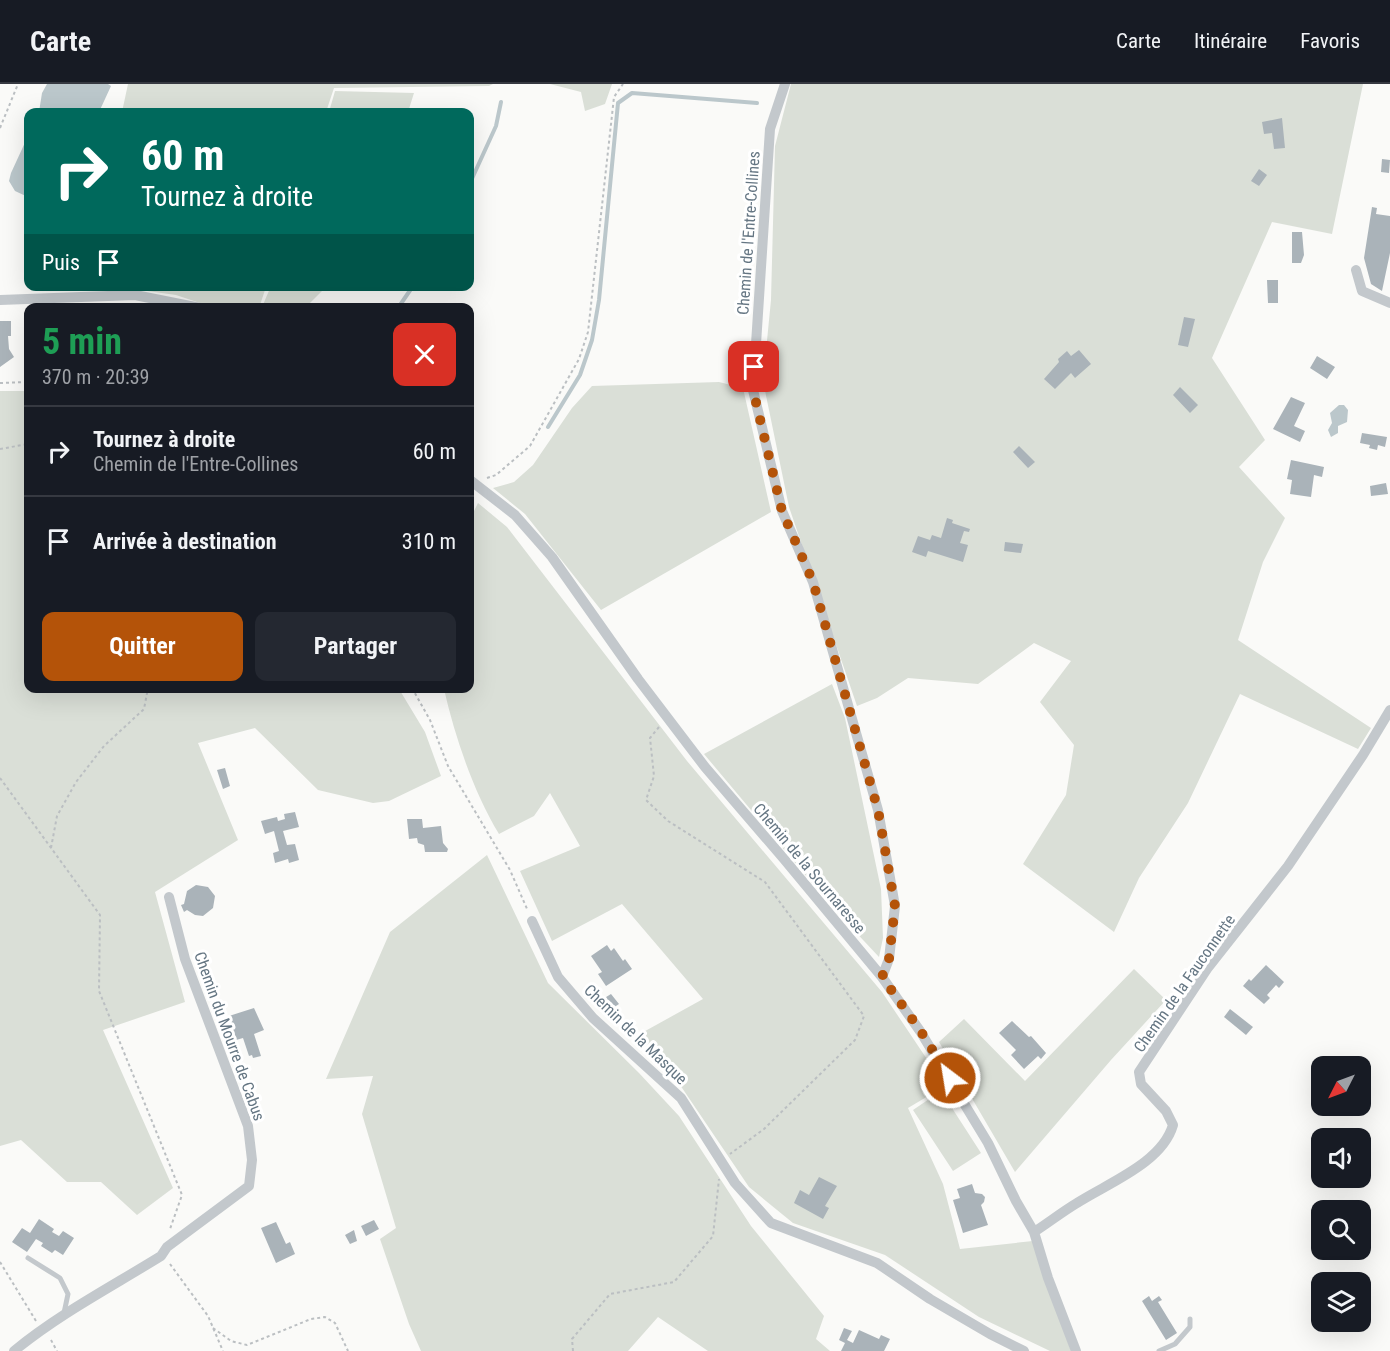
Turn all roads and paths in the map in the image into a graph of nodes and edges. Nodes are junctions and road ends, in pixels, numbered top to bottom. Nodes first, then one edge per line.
1 (18, 84) edge
2 (623, 84) edge
3 (786, 84) edge
4 (0, 128) edge
5 (1356, 270) dead end
6 (0, 300) edge
7 (175, 303) edge
8 (1390, 303) edge
9 (24, 382) edge
10 (0, 383) edge
11 (24, 445) edge
12 (0, 449) edge
13 (474, 481) edge
14 (474, 484) edge
15 (147, 693) edge
16 (415, 693) edge
17 (1390, 710) edge
18 (666, 717) junction
19 (0, 778) edge
20 (51, 848) junction
21 (169, 897) dead end
22 (532, 921) joint
23 (882, 977) junction
24 (721, 1161) junction
25 (1034, 1232) junction
26 (168, 1236) dead end
27 (160, 1256) junction
28 (28, 1258) dead end
29 (0, 1262) edge
30 (63, 1314) junction
31 (1190, 1319) dead end
32 (213, 1328) junction
33 (41, 1329) junction
34 (14, 1351) edge
35 (223, 1351) edge
36 (348, 1351) edge
37 (573, 1351) edge
38 (1024, 1351) edge
39 (1076, 1351) edge
40 (1159, 1351) edge

1 - 4 path
2 - 13 path
3 - 23 street, Chemin de l'Entre-Collines
5 - 8 street
6 - 7 street
9 - 10 path
11 - 12 path
14 - 18 street, Chemin de la Sournaresse
15 - 20 path
16 - 22 path
17 - 25 street, Chemin de la Fauconnette
18 - 23 street, Chemin de la Sournaresse
18 - 24 path
19 - 20 path
20 - 26 path
21 - 27 street, Chemin du Mourre de Cabus
22 - 24 street, Chemin de la Masque
23 - 25 street, Chemin de la Sournaresse
24 - 37 path
24 - 38 street, Chemin de la Masque
25 - 39 street, Chemin de la Sournaresse
27 - 30 street, Chemin du Mourre de Cabus
27 - 32 path
28 - 30 lane
29 - 33 path
30 - 33 street, Chemin du Mourre de Cabus
31 - 40 lane
32 - 35 path
32 - 36 path
33 - 34 street, Chemin du Mourre de Cabus

